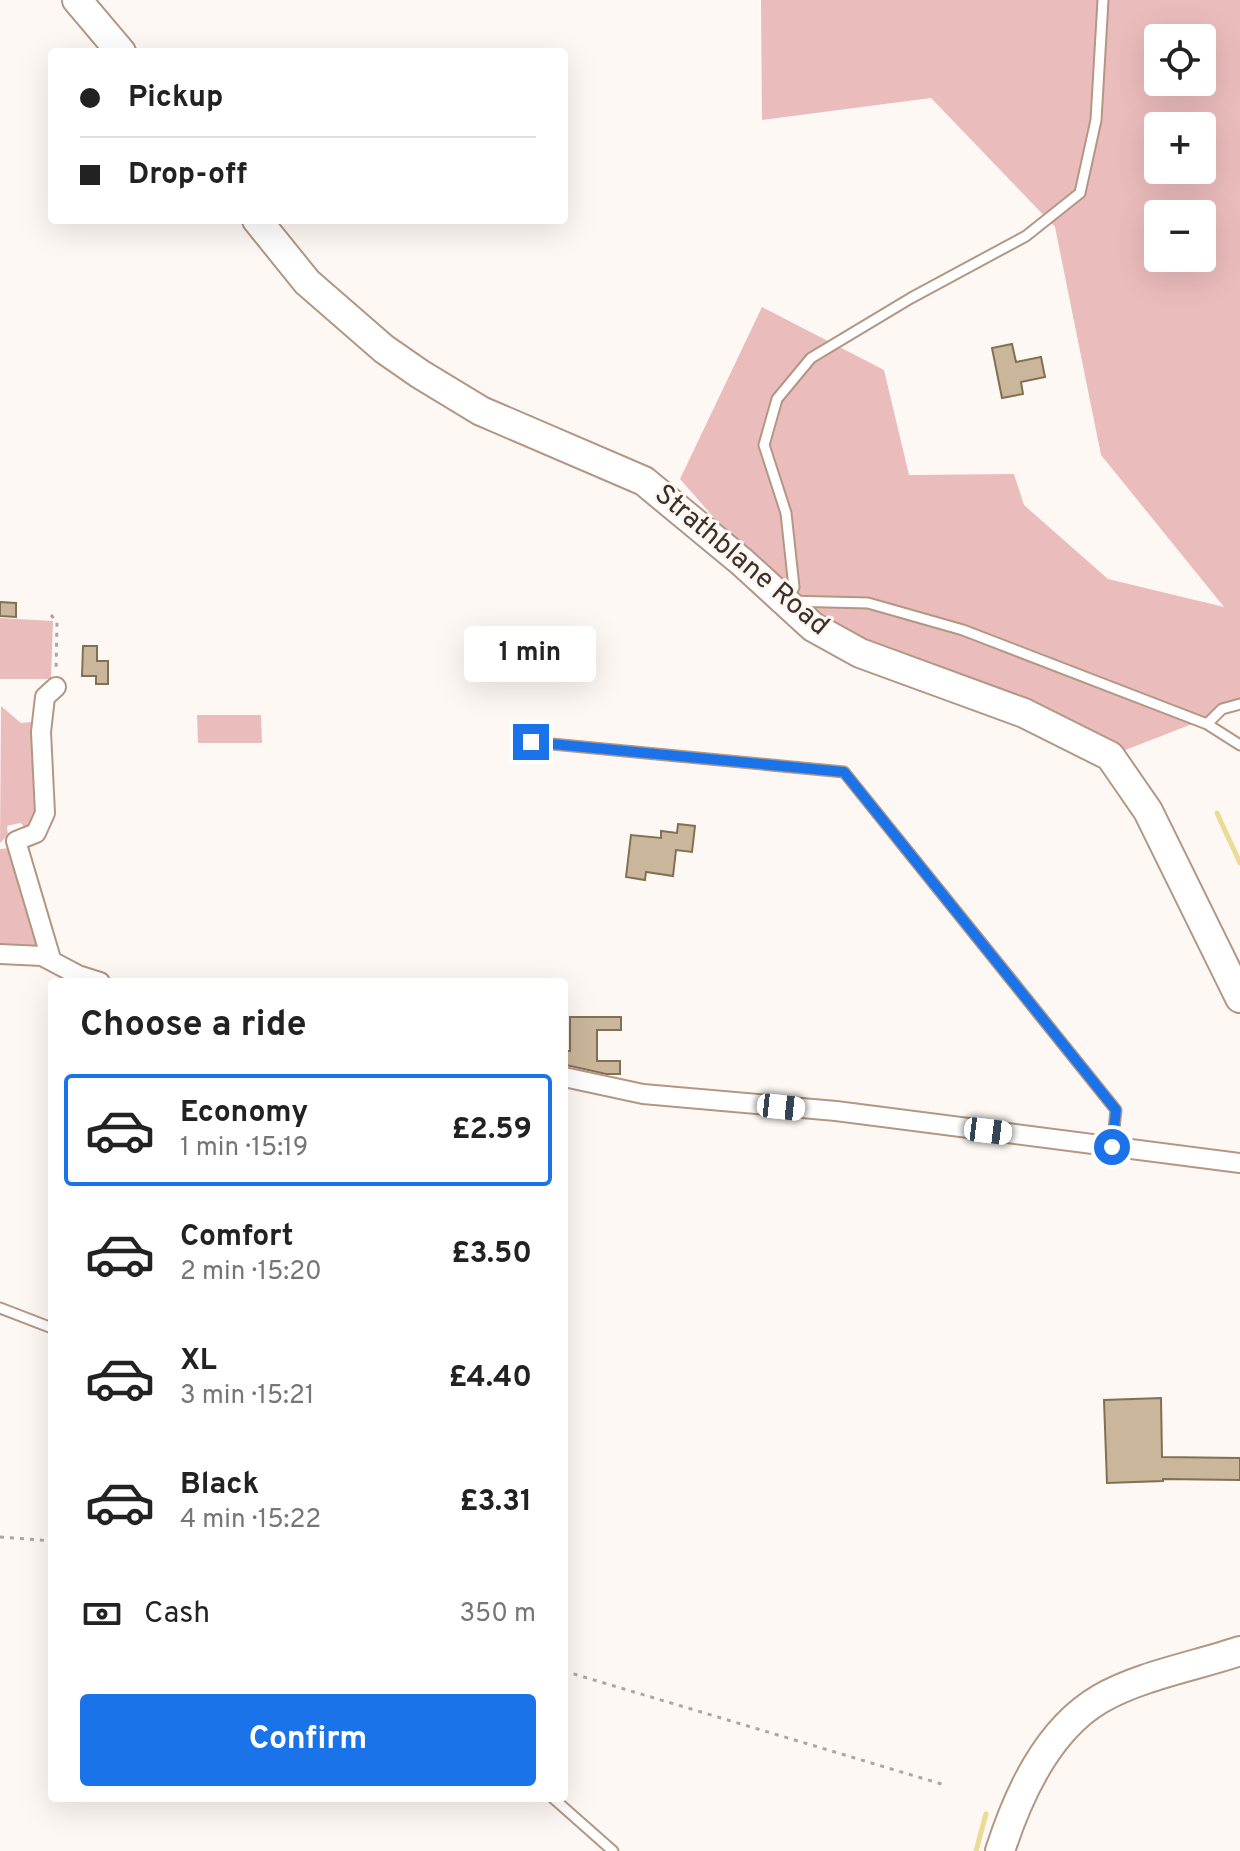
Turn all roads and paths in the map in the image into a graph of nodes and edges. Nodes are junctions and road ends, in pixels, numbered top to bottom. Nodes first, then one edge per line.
1 (77, 0) edge
2 (1103, 0) edge
3 (118, 48) edge
4 (260, 224) edge
5 (51, 615) dead end
6 (56, 687) joint
7 (1240, 704) edge
8 (1207, 724) junction
9 (531, 742) dead end
10 (1240, 745) edge
11 (0, 954) edge
12 (51, 959) junction
13 (87, 978) edge
14 (1240, 998) edge
15 (568, 1078) edge
16 (1112, 1147) junction
17 (1240, 1163) edge
18 (0, 1308) edge
19 (48, 1326) edge
20 (0, 1537) edge
21 (48, 1541) edge
22 (1240, 1651) edge
23 (568, 1672) edge
24 (945, 1785) dead end
25 (558, 1802) edge
26 (613, 1851) edge
27 (1000, 1851) edge

1 - 3 main road
2 - 8 lane
4 - 14 main road, Strathblane Road
5 - 6 path
6 - 12 street
7 - 8 lane
8 - 10 lane
9 - 16 lane
11 - 12 street
12 - 13 street
15 - 16 street
16 - 17 street
18 - 19 lane
20 - 21 path
22 - 27 main road
23 - 24 path
25 - 26 lane

